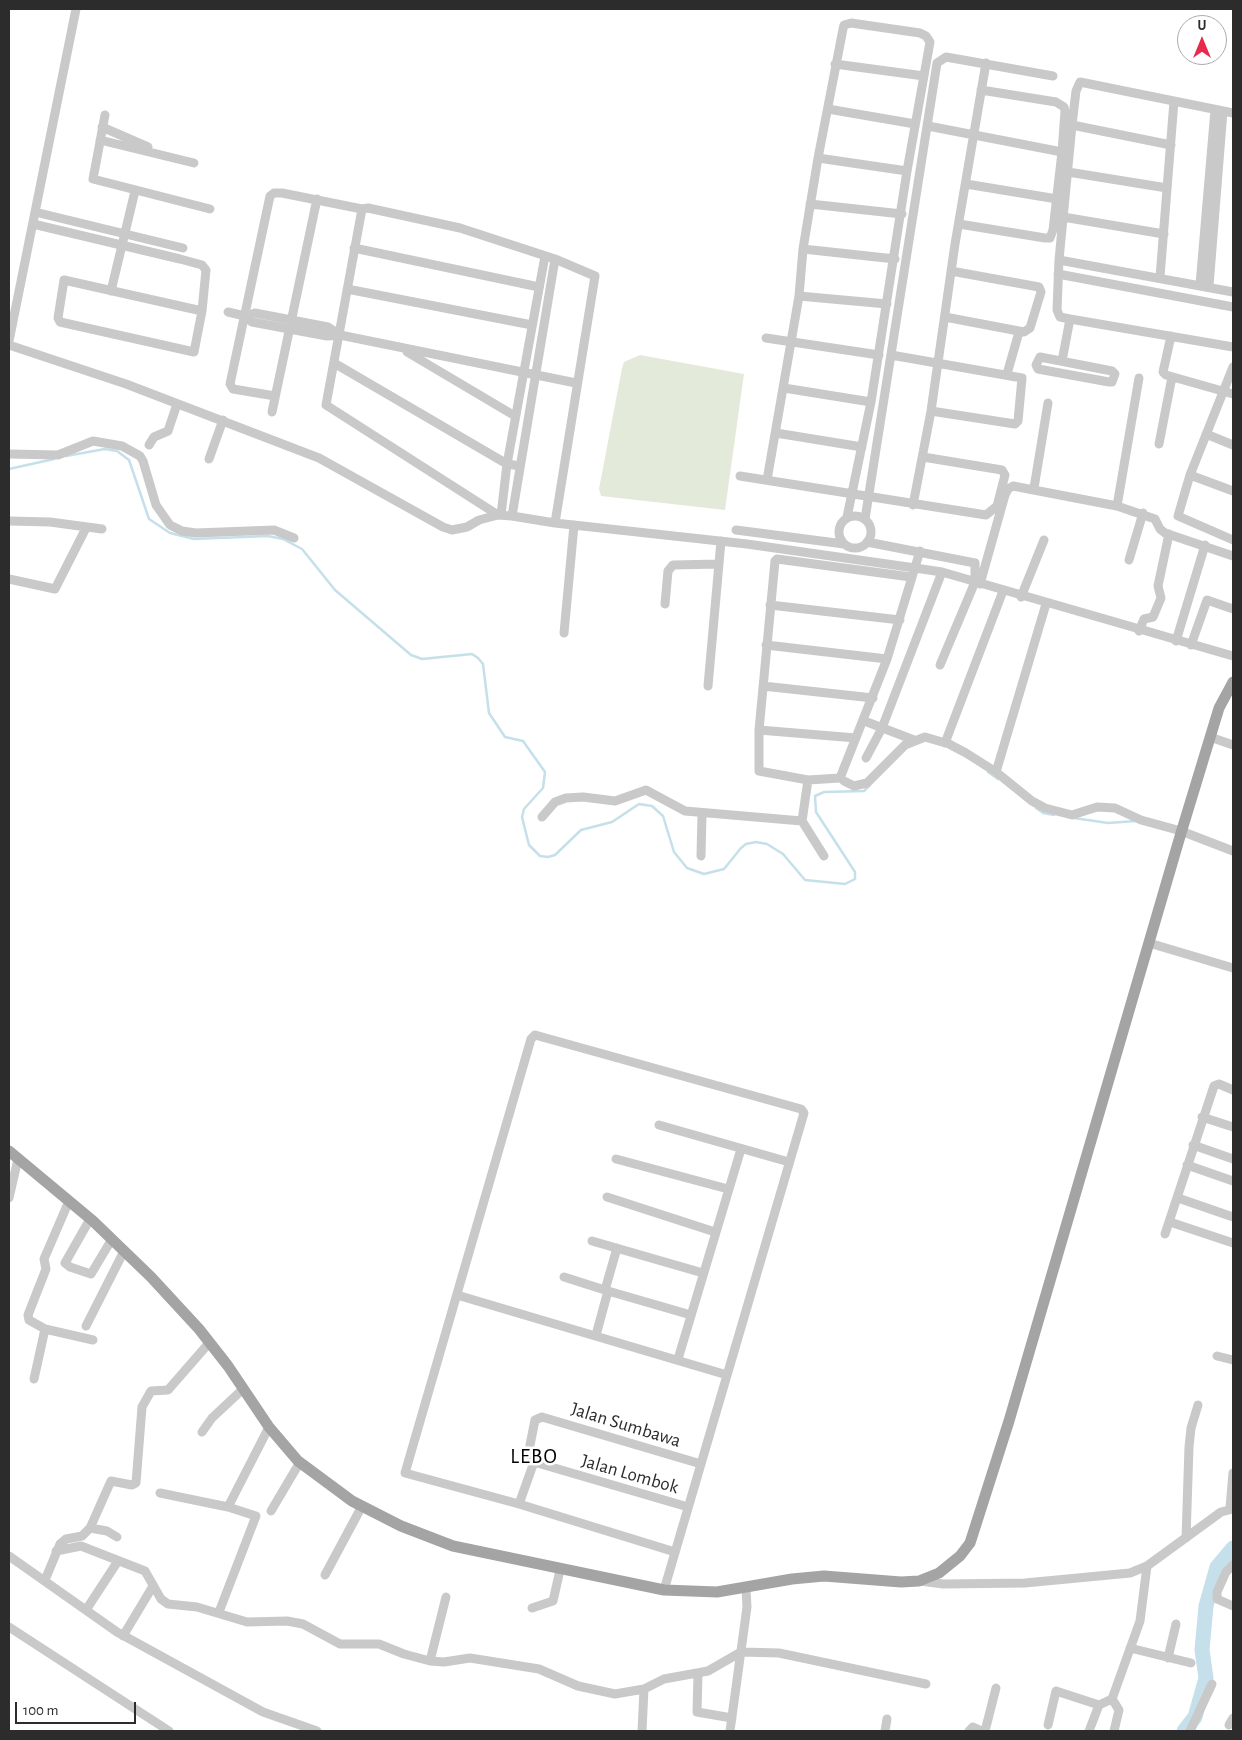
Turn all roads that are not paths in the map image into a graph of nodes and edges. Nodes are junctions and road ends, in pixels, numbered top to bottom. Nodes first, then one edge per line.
1 (76, 9) edge
2 (986, 63) junction
3 (835, 64) junction
4 (924, 76) junction
5 (1053, 76) dead end
6 (981, 90) junction
7 (1174, 102) junction
8 (919, 104) junction
9 (931, 106) junction
10 (828, 109) junction
11 (1219, 110) junction
12 (1233, 113) edge
13 (105, 115) dead end
14 (915, 124) junction
15 (1072, 125) junction
16 (928, 126) junction
17 (102, 127) junction
18 (974, 135) junction
19 (100, 140) junction
20 (1171, 145) junction
21 (910, 150) junction
22 (924, 152) junction
23 (1062, 152) junction
24 (171, 157) junction
25 (818, 158) junction
26 (194, 163) dead end
27 (907, 171) junction
28 (1068, 172) junction
29 (966, 184) junction
30 (1167, 188) junction
31 (135, 191) junction
32 (1057, 199) junction
33 (317, 200) junction
34 (810, 204) junction
35 (210, 209) dead end
36 (362, 209) junction
37 (35, 212) junction
38 (902, 214) junction
39 (1063, 217) junction
40 (33, 224) junction
41 (959, 224) junction
42 (124, 234) junction
43 (1164, 234) junction
44 (122, 245) junction
45 (183, 248) dead end
46 (354, 248) junction
47 (803, 249) junction
48 (545, 256) junction
49 (555, 259) junction
50 (895, 259) junction
51 (1059, 260) junction
52 (951, 271) junction
53 (1058, 274) junction
54 (1160, 277) junction
55 (1205, 285) junction
56 (539, 287) junction
57 (347, 289) junction
58 (111, 291) junction
59 (1233, 292) edge
60 (799, 296) junction
61 (887, 304) junction
62 (1233, 306) edge
63 (202, 311) junction
64 (228, 312) dead end
65 (245, 316) junction
66 (945, 317) junction
67 (1070, 320) junction
68 (291, 324) junction
69 (532, 325) junction
70 (883, 330) junction
71 (895, 331) junction
72 (1018, 332) junction
73 (340, 335) junction
74 (1171, 336) junction
75 (766, 338) dead end
76 (9, 341) edge
77 (791, 342) junction
78 (9, 345) edge
79 (1233, 347) edge
80 (400, 348) junction
81 (879, 355) junction
82 (891, 355) junction
83 (1062, 361) junction
84 (334, 363) junction
85 (938, 365) junction
86 (1233, 367) edge
87 (523, 373) junction
88 (1007, 374) junction
89 (535, 375) junction
90 (1172, 377) junction
91 (1139, 378) dead end
92 (576, 383) junction
93 (784, 388) junction
94 (1224, 391) junction
95 (1233, 394) edge
96 (275, 396) junction
97 (871, 402) junction
98 (1048, 402) dead end
99 (177, 404) junction
100 (931, 411) junction
101 (272, 412) dead end
102 (515, 416) junction
103 (223, 420) junction
104 (776, 433) junction
105 (1206, 434) junction
106 (1159, 444) dead end
107 (149, 445) dead end
108 (1233, 445) edge
109 (862, 447) junction
110 (9, 454) edge
111 (923, 457) junction
112 (209, 459) dead end
113 (507, 464) junction
114 (520, 466) junction
115 (1190, 475) junction
116 (740, 476) dead end
117 (767, 480) junction
118 (1034, 488) junction
119 (1233, 491) edge
120 (853, 494) junction
121 (868, 496) junction
122 (913, 505) junction
123 (1117, 506) junction
124 (1142, 513) junction
125 (500, 515) junction
126 (512, 516) junction
127 (847, 517) junction
128 (865, 519) junction
129 (9, 521) edge
130 (555, 523) junction
131 (574, 525) junction
132 (86, 528) junction
133 (102, 529) dead end
134 (736, 530) dead end
135 (748, 531) junction
136 (1169, 534) junction
137 (294, 538) dead end
138 (1044, 540) dead end
139 (1233, 540) edge
140 (721, 541) junction
141 (868, 542) junction
142 (747, 544) junction
143 (1205, 545) junction
144 (848, 550) junction
145 (920, 551) junction
146 (1233, 556) edge
147 (1129, 560) dead end
148 (719, 564) junction
149 (915, 568) junction
150 (942, 572) junction
151 (911, 577) junction
152 (9, 579) edge
153 (977, 583) junction
154 (1003, 592) junction
155 (1022, 597) junction
156 (666, 604) dead end
157 (1046, 604) junction
158 (770, 605) junction
159 (1233, 609) edge
160 (900, 620) junction
161 (1139, 631) junction
162 (564, 633) dead end
163 (1176, 642) junction
164 (766, 645) junction
165 (1191, 645) junction
166 (1233, 656) edge
167 (887, 659) junction
168 (940, 665) dead end
169 (1233, 682) edge
170 (708, 686) dead end
171 (763, 686) junction
172 (873, 698) junction
173 (867, 722) dead end
174 (882, 728) junction
175 (759, 730) junction
176 (1210, 737) junction
177 (856, 738) junction
178 (914, 740) junction
179 (945, 743) junction
180 (1233, 744) edge
181 (866, 758) dead end
182 (996, 772) junction
183 (808, 780) junction
184 (844, 781) dead end
185 (702, 813) junction
186 (542, 817) dead end
187 (802, 821) junction
188 (1180, 836) junction
189 (1233, 851) edge
190 (701, 856) dead end
191 (824, 856) dead end
192 (1149, 943) junction
193 (1233, 968) edge
194 (1233, 1090) edge
195 (1202, 1117) junction
196 (659, 1125) dead end
197 (1233, 1127) edge
198 (1193, 1145) junction
199 (741, 1149) junction
200 (9, 1151) edge
201 (18, 1159) junction
202 (616, 1159) dead end
203 (1233, 1159) edge
204 (789, 1162) junction
205 (1187, 1165) junction
206 (1233, 1181) edge
207 (728, 1188) junction
208 (607, 1197) dead end
209 (9, 1198) edge
210 (1178, 1198) junction
211 (69, 1201) junction
212 (1233, 1217) edge
213 (90, 1220) junction
214 (1170, 1222) junction
215 (715, 1232) junction
216 (1165, 1234) dead end
217 (112, 1239) junction
218 (592, 1241) dead end
219 (1233, 1243) edge
220 (616, 1248) junction
221 (124, 1251) junction
222 (703, 1273) junction
223 (564, 1277) dead end
224 (606, 1290) junction
225 (456, 1295) junction
226 (691, 1315) junction
227 (86, 1326) dead end
228 (45, 1329) junction
229 (596, 1335) junction
230 (93, 1340) dead end
231 (210, 1343) junction
232 (1217, 1356) dead end
233 (678, 1359) junction
234 (1233, 1360) edge
235 (727, 1375) junction
236 (34, 1379) dead end
237 (244, 1389) junction
238 (1198, 1405) dead end
239 (269, 1426) junction
240 (202, 1432) dead end
241 (300, 1462) junction
242 (534, 1462) junction
243 (701, 1464) junction
244 (1233, 1472) edge
245 (160, 1492) dead end
246 (519, 1504) junction
247 (362, 1506) junction
248 (228, 1507) junction
249 (688, 1507) junction
250 (1232, 1508) edge
251 (271, 1511) dead end
252 (90, 1528) junction
253 (117, 1537) dead end
254 (1186, 1538) junction
255 (58, 1548) junction
256 (675, 1552) junction
257 (11, 1561) edge
258 (118, 1561) junction
259 (1233, 1565) edge
260 (1147, 1566) junction
261 (560, 1570) junction
262 (325, 1575) dead end
263 (45, 1580) junction
264 (919, 1581) junction
265 (153, 1586) junction
266 (746, 1589) junction
267 (664, 1590) junction
268 (446, 1597) dead end
269 (1233, 1606) edge
270 (532, 1608) dead end
271 (86, 1610) junction
272 (220, 1610) junction
273 (1176, 1624) dead end
274 (9, 1627) edge
275 (123, 1636) junction
276 (742, 1648) junction
277 (1130, 1648) junction
278 (1168, 1658) junction
279 (430, 1661) junction
280 (1190, 1663) dead end
281 (698, 1674) junction
282 (926, 1684) dead end
283 (1212, 1684) dead end
284 (996, 1688) dead end
285 (644, 1689) junction
286 (1112, 1699) junction
287 (1099, 1705) junction
288 (732, 1718) junction
289 (887, 1719) dead end
290 (1048, 1725) dead end
291 (169, 1731) edge
292 (317, 1731) edge
293 (642, 1731) edge
294 (730, 1731) edge
295 (884, 1731) edge
296 (969, 1731) edge
297 (984, 1731) edge
298 (1089, 1731) edge
299 (1114, 1731) edge
300 (1190, 1731) edge

1 - 37 street
2 - 5 street
2 - 6 street
2 - 9 street
3 - 4 street
3 - 4 street
3 - 10 street
4 - 8 street
6 - 18 street
6 - 23 street
7 - 11 street
7 - 15 street
7 - 20 street
8 - 9 street
8 - 14 street
9 - 16 street
10 - 14 street
10 - 25 street
11 - 12 street
11 - 55 street
13 - 17 street
14 - 21 street
15 - 20 street
15 - 28 street
16 - 18 street
16 - 22 street
17 - 19 street
17 - 24 street
18 - 23 street
18 - 29 street
19 - 24 street
19 - 31 street
20 - 30 street
21 - 22 street
21 - 27 street
22 - 71 street
23 - 32 street
24 - 26 street
25 - 27 street
25 - 34 street
27 - 38 street
28 - 30 street
28 - 39 street
29 - 32 street
29 - 41 street
30 - 43 street
31 - 35 street
31 - 42 street
32 - 41 street
33 - 36 street
33 - 65 street
33 - 68 street
34 - 38 street
34 - 47 street
36 - 46 street
36 - 48 street
37 - 40 street
37 - 42 street
38 - 50 street
39 - 43 street
39 - 51 street
40 - 44 street
40 - 76 street
41 - 52 street
42 - 44 street
42 - 45 street
43 - 54 street
44 - 58 street
44 - 63 street
46 - 56 street
46 - 57 street
47 - 50 street
47 - 60 street
48 - 49 street
48 - 56 street
49 - 89 street
49 - 92 street
50 - 61 street
51 - 53 street
51 - 54 street
52 - 66 street
52 - 72 street
53 - 62 street
53 - 67 street
54 - 55 street
55 - 59 street
56 - 69 street
57 - 69 street
57 - 73 street
58 - 63 street
58 - 63 street
60 - 61 street
60 - 77 street
61 - 70 street
64 - 65 street
65 - 68 street
65 - 96 street
66 - 72 street
66 - 85 street
67 - 74 street
67 - 83 street
68 - 73 street
68 - 96 street
69 - 87 street
70 - 71 street
70 - 81 street
71 - 82 street
72 - 88 street
73 - 80 street
73 - 84 street
74 - 79 street
74 - 90 street
75 - 77 street
77 - 81 street
77 - 93 street
78 - 99 street
80 - 87 street
80 - 102 street
81 - 97 street
82 - 85 street
82 - 121 street
83 - 83 street
84 - 113 street
84 - 125 street
85 - 88 street
85 - 100 street
86 - 94 street
87 - 89 street
87 - 102 street
88 - 100 street
89 - 92 street
89 - 114 street
90 - 94 street
90 - 106 street
91 - 123 street
92 - 130 street
93 - 97 street
93 - 104 street
94 - 95 street
94 - 105 street
96 - 101 street
97 - 109 street
98 - 118 street
99 - 103 street
99 - 107 street
100 - 111 street
102 - 113 street
103 - 112 street
103 - 125 street
104 - 109 street
104 - 117 street
105 - 108 street
105 - 115 street
109 - 120 street
110 - 137 street
111 - 122 street
111 - 122 street
113 - 114 street
113 - 125 street
114 - 126 street
115 - 119 street
115 - 139 street
116 - 117 street
117 - 120 street
118 - 123 street
118 - 153 street
120 - 121 street
120 - 127 street
121 - 122 street
121 - 128 street
123 - 124 street
124 - 136 street
124 - 147 street
125 - 126 street
126 - 130 street
127 - 128 street
127 - 144 street
128 - 141 street
129 - 132 street
130 - 131 street
131 - 140 street
131 - 162 street
132 - 133 street
132 - 152 street
134 - 135 street
135 - 142 street
135 - 144 street
136 - 143 street
136 - 161 street
138 - 155 street
140 - 142 street
140 - 148 street
141 - 144 street
141 - 145 street
142 - 144 street
143 - 146 street
143 - 163 street
144 - 149 street
145 - 149 street
145 - 153 street
148 - 156 street
148 - 170 street
149 - 150 street
149 - 151 street
150 - 153 street
150 - 174 street
151 - 158 street
151 - 160 street
153 - 154 street
153 - 168 street
154 - 155 street
154 - 179 street
155 - 157 street
157 - 161 street
157 - 182 street
158 - 160 street
158 - 164 street
159 - 165 street
160 - 167 street
161 - 163 street
163 - 165 street
164 - 167 street
164 - 171 street
165 - 166 street
167 - 172 street
169 - 176 main road
171 - 172 street
171 - 175 street
172 - 177 street
173 - 174 street
174 - 178 street
174 - 181 street
175 - 177 street
175 - 183 street
176 - 180 street
176 - 188 main road
177 - 183 street
178 - 179 street
178 - 184 street
179 - 182 street
182 - 188 street
183 - 187 street
185 - 186 street
185 - 187 street
185 - 190 street
187 - 191 street
188 - 189 street
188 - 192 main road
192 - 193 street
192 - 264 main road
194 - 195 street
195 - 197 street
195 - 198 street
196 - 199 street
198 - 203 street
198 - 205 street
199 - 204 street
199 - 207 street
200 - 201 main road
201 - 209 street
201 - 211 main road
202 - 207 street
204 - 225 street
204 - 235 street
205 - 206 street
205 - 210 street
207 - 215 street
208 - 215 street
210 - 212 street
210 - 214 street
211 - 213 main road
211 - 228 street
213 - 217 main road
213 - 217 street
214 - 216 street
214 - 219 street
215 - 222 street
217 - 221 main road
218 - 220 street
220 - 222 street
220 - 224 street
221 - 227 street
221 - 231 main road
222 - 226 street
223 - 224 street
224 - 226 street
224 - 229 street
225 - 229 street
225 - 246 street
226 - 233 street
228 - 230 street
228 - 236 street
229 - 233 street
231 - 237 main road
231 - 252 street
232 - 234 street
233 - 235 street
235 - 243 street
237 - 239 main road
237 - 240 street
238 - 254 street
239 - 241 main road
239 - 248 street
241 - 247 main road
241 - 251 street
242 - 243 street, Jalan Sumbawa
242 - 246 street
242 - 249 street, Jalan Lombok
243 - 249 street
244 - 250 street
245 - 248 street
246 - 256 street
247 - 261 main road
247 - 262 street
248 - 272 street
249 - 256 street
250 - 254 street
252 - 253 street
252 - 255 street
254 - 260 street
255 - 258 street
255 - 263 street
256 - 267 street
257 - 263 street
258 - 265 street
258 - 271 street
259 - 269 street
260 - 264 street
260 - 277 street
261 - 267 main road
261 - 270 street
263 - 271 street
264 - 266 main road
265 - 272 street
265 - 275 street
266 - 267 main road
266 - 276 street
268 - 279 street
271 - 275 street
272 - 279 street
273 - 278 street
274 - 291 street
275 - 292 street
276 - 281 street
276 - 282 street
276 - 288 street
277 - 278 street
277 - 286 street
278 - 280 street
279 - 285 street
281 - 285 street
281 - 288 street
283 - 300 street
284 - 297 street
285 - 293 street
286 - 287 street
286 - 299 street
287 - 290 street
287 - 298 street
288 - 294 street
289 - 295 street
296 - 297 street

